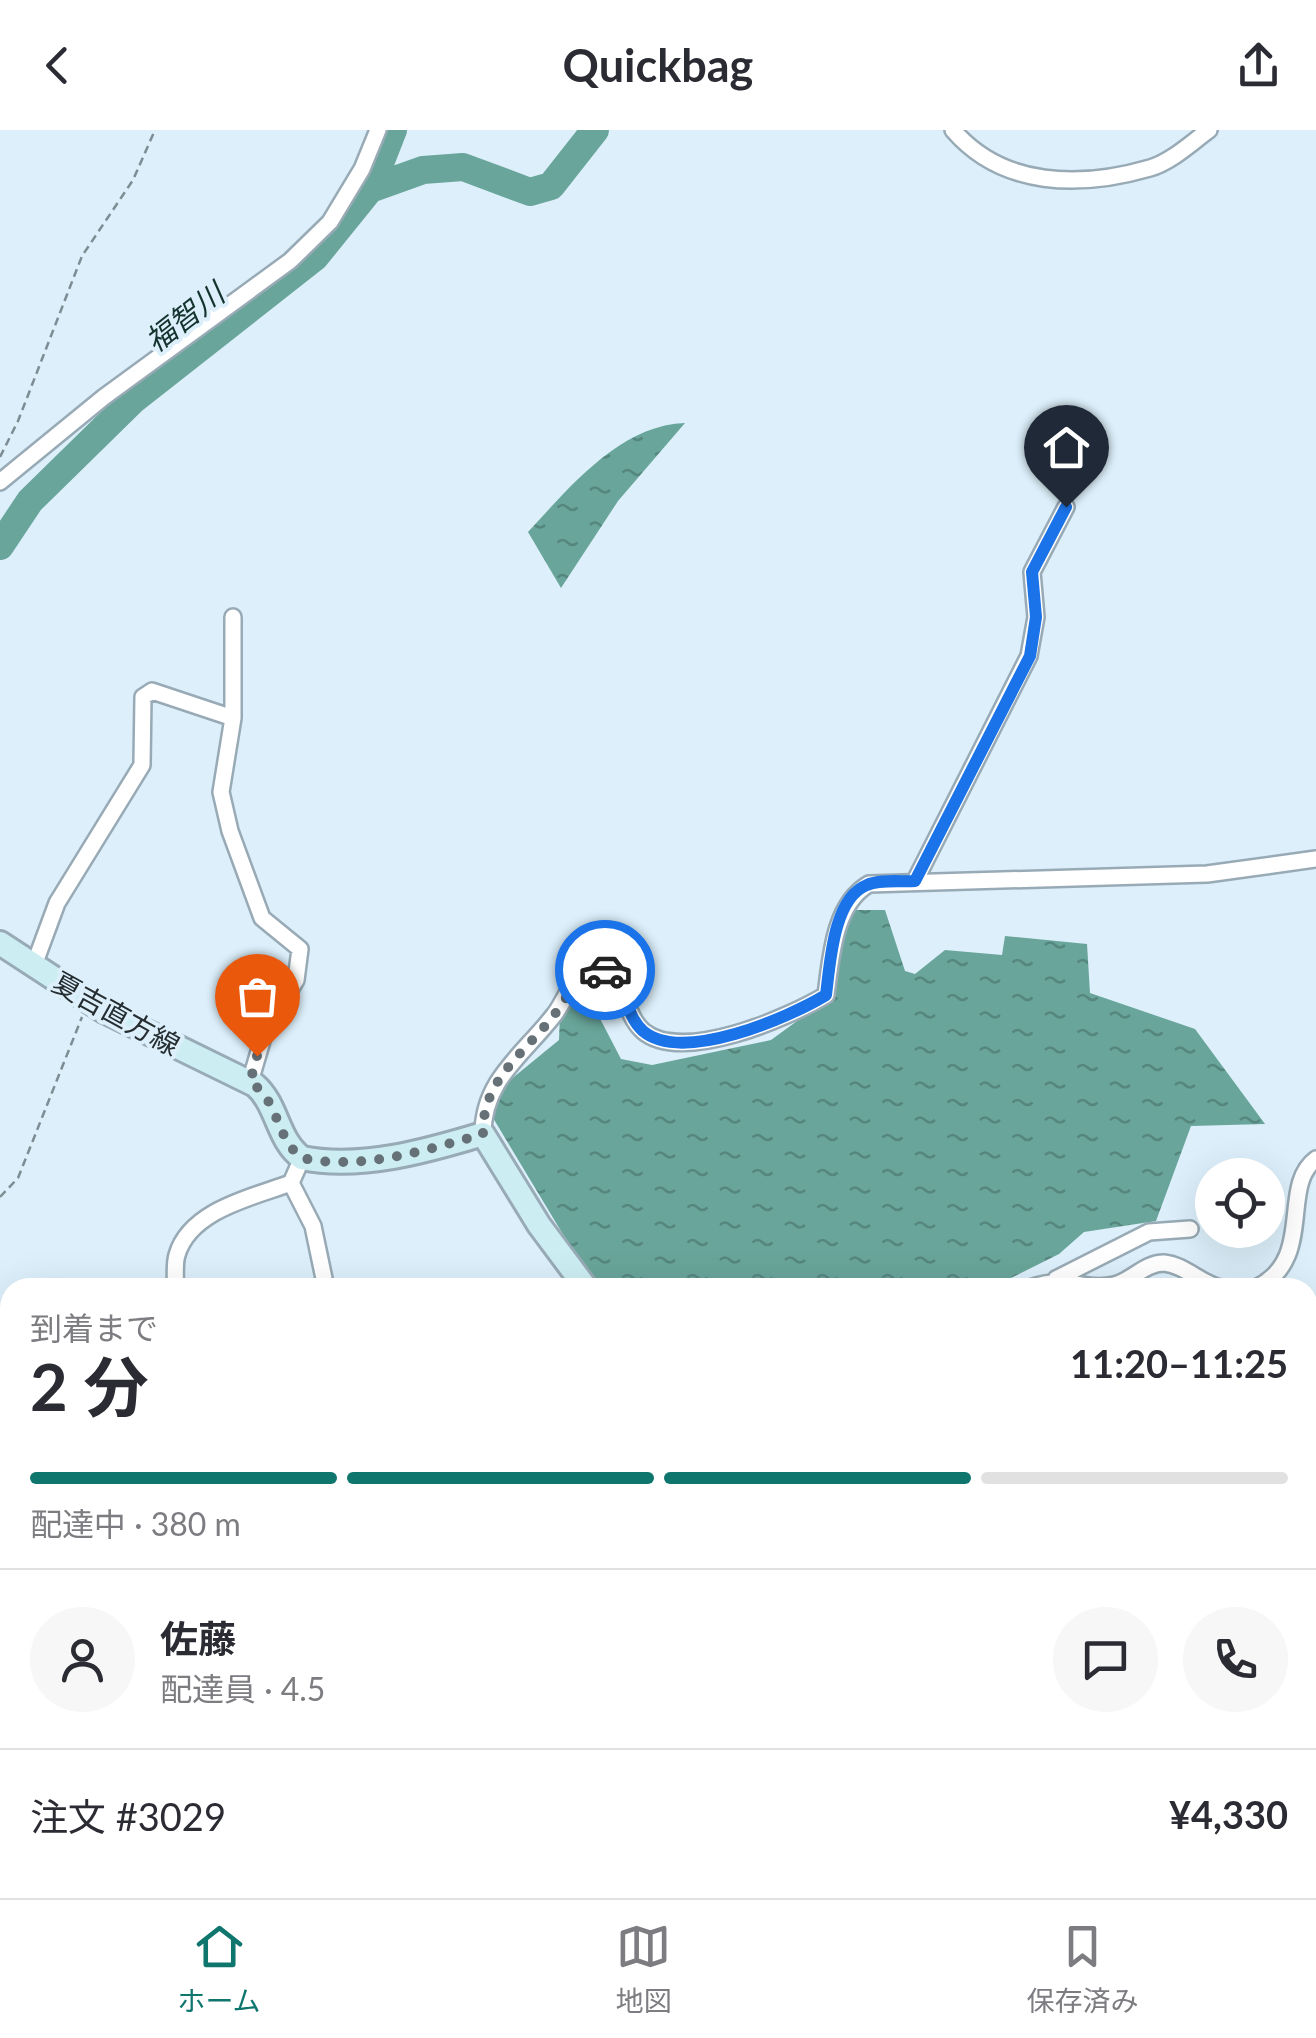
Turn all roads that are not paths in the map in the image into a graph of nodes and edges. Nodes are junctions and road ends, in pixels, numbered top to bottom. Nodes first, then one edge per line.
1 (378, 130) edge
2 (953, 130) edge
3 (1210, 130) edge
4 (0, 482) edge
5 (1066, 507) dead end
6 (233, 618) dead end
7 (233, 718) junction
8 (1316, 860) edge
9 (915, 881) junction
10 (0, 943) edge
11 (34, 968) junction
12 (250, 1082) junction
13 (483, 1134) junction
14 (302, 1158) junction
15 (1316, 1159) edge
16 (291, 1183) junction
17 (1190, 1229) dead end
18 (176, 1278) edge
19 (324, 1278) edge
20 (579, 1278) edge
21 (1058, 1278) edge
22 (1128, 1278) edge
23 (1197, 1278) edge
24 (1271, 1278) edge

1 - 4 street
2 - 3 street
5 - 9 street
6 - 7 street
7 - 11 street
7 - 12 street
8 - 9 street
9 - 13 street
10 - 11 main road, 夏吉直方線
11 - 12 main road, 夏吉直方線
12 - 14 main road
13 - 14 main road
13 - 20 main road
14 - 16 street
15 - 24 street
16 - 18 street
16 - 19 street
17 - 21 street
22 - 23 street

